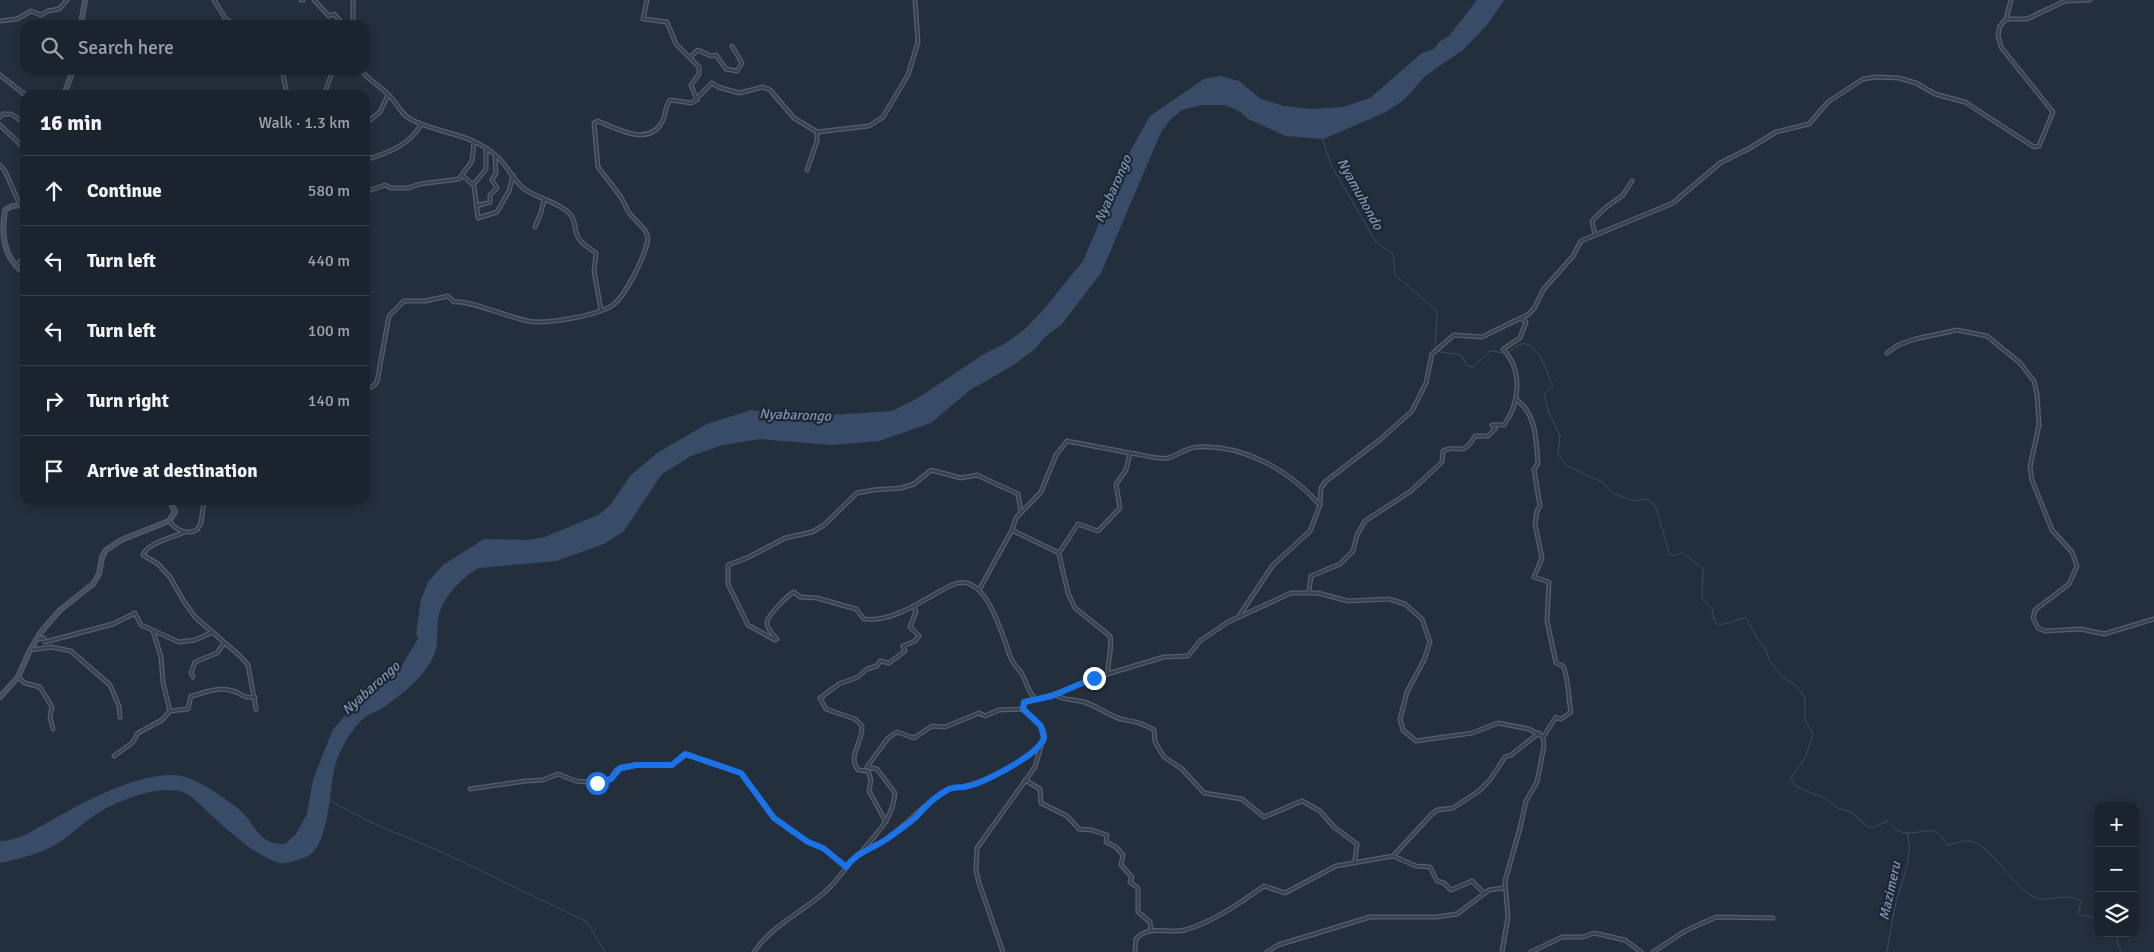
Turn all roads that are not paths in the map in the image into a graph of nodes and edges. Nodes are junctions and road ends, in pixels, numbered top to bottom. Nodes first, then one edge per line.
1 (67, 0) edge
2 (85, 0) edge
3 (214, 0) edge
4 (314, 0) edge
5 (353, 0) edge
6 (647, 0) edge
7 (916, 0) edge
8 (2011, 0) edge
9 (2090, 0) edge
10 (2006, 18) junction
11 (83, 20) edge
12 (228, 20) edge
13 (339, 20) edge
14 (353, 20) edge
15 (0, 21) edge
16 (732, 46) dead end
17 (690, 57) junction
18 (0, 75) edge
19 (71, 75) edge
20 (283, 75) edge
21 (331, 75) edge
22 (364, 75) edge
23 (66, 90) edge
24 (286, 90) edge
25 (326, 90) edge
26 (20, 91) edge
27 (388, 94) junction
28 (697, 100) junction
29 (0, 117) edge
30 (20, 120) edge
31 (370, 120) edge
32 (421, 124) junction
33 (0, 125) edge
34 (817, 132) junction
35 (474, 142) junction
36 (20, 144) edge
37 (486, 149) junction
38 (495, 155) junction
39 (370, 158) edge
40 (0, 165) edge
41 (807, 170) dead end
42 (462, 175) junction
43 (513, 175) junction
44 (1632, 181) dead end
45 (473, 186) junction
46 (370, 190) edge
47 (544, 200) junction
48 (20, 201) edge
49 (20, 205) edge
50 (476, 206) junction
51 (534, 227) dead end
52 (1595, 235) junction
53 (20, 261) edge
54 (15, 266) junction
55 (20, 270) edge
56 (601, 310) junction
57 (1520, 318) junction
58 (1887, 353) dead end
59 (370, 386) edge
60 (1517, 400) junction
61 (1130, 453) junction
62 (174, 505) edge
63 (203, 505) edge
64 (1320, 505) junction
65 (1021, 512) junction
66 (169, 521) junction
67 (1012, 530) junction
68 (185, 532) junction
69 (1059, 553) junction
70 (979, 590) junction
71 (1309, 592) junction
72 (914, 606) junction
73 (1238, 617) junction
74 (2154, 619) edge
75 (152, 630) junction
76 (212, 632) junction
77 (36, 639) junction
78 (224, 643) junction
79 (30, 650) junction
80 (1108, 674) junction
81 (193, 677) dead end
82 (18, 678) junction
83 (1054, 694) junction
84 (255, 697) junction
85 (0, 698) edge
86 (1035, 698) junction
87 (256, 709) dead end
88 (1023, 709) junction
89 (170, 711) junction
90 (120, 717) dead end
91 (53, 729) dead end
92 (1539, 733) junction
93 (1543, 736) junction
94 (1041, 745) junction
95 (114, 756) dead end
96 (1025, 780) junction
97 (470, 789) dead end
98 (886, 822) junction
99 (862, 851) junction
100 (1393, 856) junction
101 (1355, 862) junction
102 (846, 867) junction
103 (1504, 888) junction
104 (1484, 893) junction
105 (1773, 918) dead end
106 (1151, 931) junction
107 (754, 952) edge
108 (1003, 952) edge
109 (1135, 952) edge
110 (1267, 952) edge
111 (1502, 952) edge
112 (1531, 952) edge
113 (1641, 952) edge
114 (1653, 952) edge

1 - 15 street
2 - 11 main road
3 - 12 street
4 - 13 street
5 - 14 street
6 - 17 street
7 - 34 street
8 - 10 street
9 - 10 street
10 - 52 street
16 - 17 street
17 - 28 street
18 - 26 street
19 - 23 main road
20 - 24 street
21 - 25 street
22 - 27 street
27 - 31 street
27 - 32 street
28 - 34 street
28 - 56 street
29 - 30 street
32 - 35 street
32 - 39 street
33 - 36 street
34 - 41 street
35 - 37 street
35 - 42 street
37 - 38 street
37 - 45 street
38 - 43 street
38 - 50 street
40 - 48 street
42 - 45 street
42 - 46 street
43 - 47 street
43 - 50 street
44 - 52 street
45 - 50 street
47 - 51 street
47 - 56 street
49 - 54 main road
52 - 57 street
53 - 54 street
54 - 55 main road
56 - 59 street
57 - 60 street
57 - 64 street
58 - 74 street
60 - 71 street
60 - 93 street
61 - 64 street
61 - 65 street
61 - 69 street
62 - 66 main road
63 - 68 street
64 - 73 street
65 - 67 street
65 - 72 street
66 - 68 street
66 - 77 main road
67 - 69 street
67 - 70 street
68 - 76 street
69 - 80 street
70 - 72 street
70 - 86 street
71 - 73 street
71 - 92 street
72 - 98 street
73 - 80 street
75 - 76 street
75 - 77 street
75 - 89 street
76 - 78 street
77 - 79 main road
78 - 81 street
78 - 84 street
79 - 82 main road
79 - 90 street
80 - 83 street
82 - 85 main road
82 - 91 street
83 - 86 street
83 - 101 street
84 - 87 street
84 - 89 street
86 - 88 street
88 - 94 street
88 - 98 street
89 - 95 street
92 - 93 street
92 - 100 street
93 - 103 street
94 - 96 street
94 - 99 street
96 - 106 street
96 - 108 street
97 - 102 street
98 - 99 street
99 - 102 street
100 - 101 street
100 - 104 street
101 - 106 street
102 - 107 street
103 - 104 street
103 - 111 street
104 - 110 street
105 - 114 street
106 - 109 street
112 - 113 street

